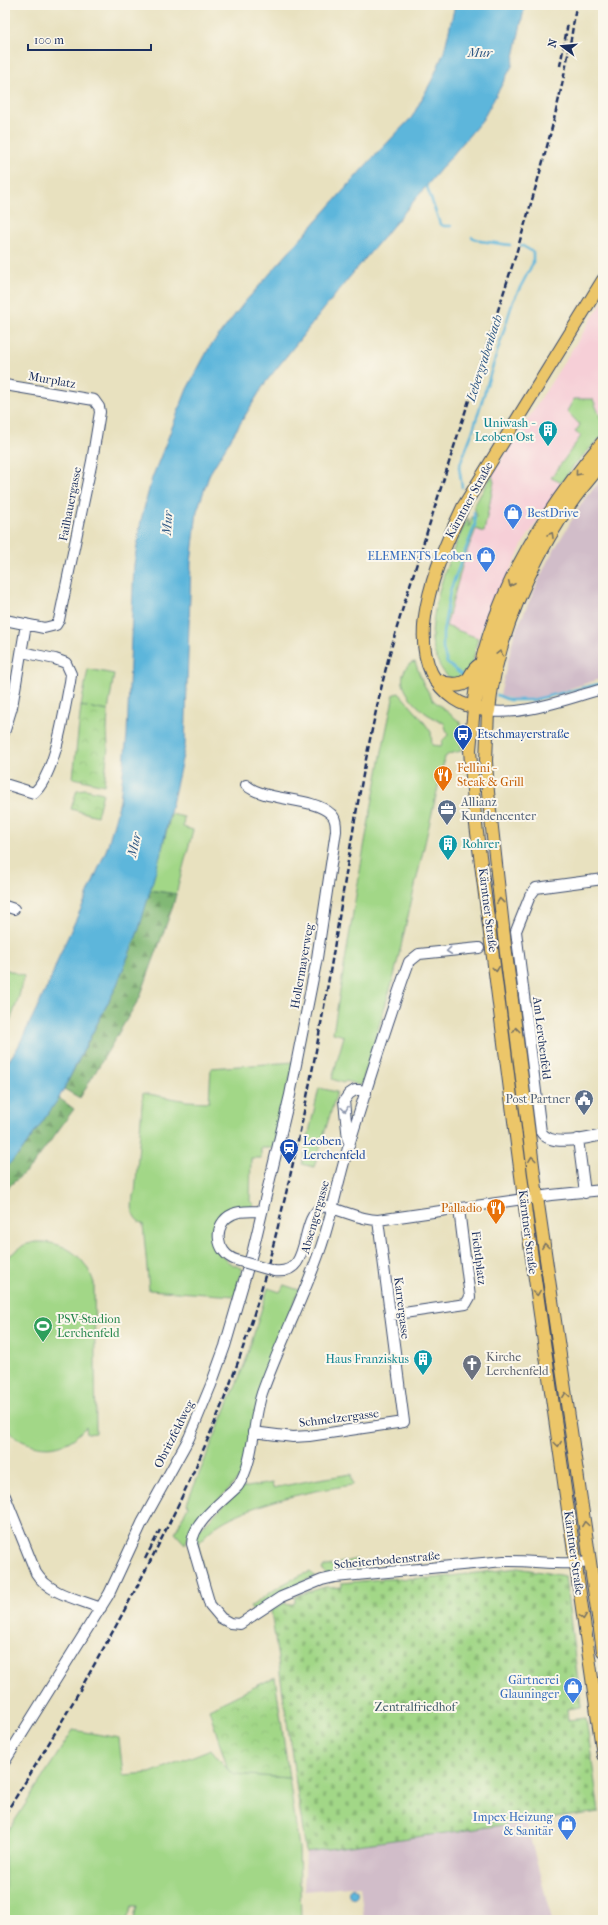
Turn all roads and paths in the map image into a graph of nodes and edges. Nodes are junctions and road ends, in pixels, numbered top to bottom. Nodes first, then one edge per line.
1 (603, 280) edge
2 (5, 385) edge
3 (94, 400) joint
4 (603, 443) edge
5 (603, 462) edge
6 (5, 620) edge
7 (26, 624) junction
8 (22, 652) junction
9 (481, 664) junction
10 (436, 680) junction
11 (603, 689) edge
12 (474, 708) junction
13 (488, 711) junction
14 (5, 730) edge
15 (5, 784) edge
16 (246, 785) dead end
17 (603, 879) edge
18 (479, 948) dead end
19 (366, 1093) junction
20 (603, 1135) edge
21 (578, 1139) junction
22 (349, 1146) junction
23 (603, 1190) edge
24 (585, 1193) junction
25 (537, 1197) junction
26 (524, 1199) junction
27 (333, 1208) junction
28 (459, 1209) junction
29 (261, 1211) junction
30 (378, 1220) junction
31 (390, 1314) junction
32 (404, 1422) joint
33 (253, 1432) junction
34 (5, 1496) edge
35 (590, 1562) junction
36 (576, 1564) junction
37 (101, 1608) junction
38 (603, 1651) edge
39 (603, 1755) edge
40 (5, 1761) edge

1 - 10 main road, Kärntner Straße
2 - 3 street, Murplatz
3 - 7 street, Failhauergasse
4 -> 9 highway
13 -> 5 highway
6 - 7 street
7 - 8 street
8 - 14 street
8 - 15 street
9 - 10 highway
9 - 12 highway
10 - 12 main road, Kärntner Straße
11 - 13 street
12 - 13 main road, Kärntner Straße
12 -> 26 main road, Kärntner Straße
25 -> 13 main road, Kärntner Straße
16 - 29 street, Hollermayerweg
17 - 21 street, Am Lerchenfeld
18 -> 19 street, Absengergasse
19 - 22 street, Absengergasse
19 -> 22 street
20 - 21 street, Am Lerchenfeld
21 - 24 street
22 - 27 street, Absengergasse
23 - 24 street
24 - 25 street
25 - 26 street
35 -> 25 main road, Kärntner Straße
26 - 28 street
26 -> 36 main road, Kärntner Straße
27 - 29 street, bridge
27 - 30 street
27 - 33 street, Absengergasse
28 - 30 street
28 - 31 street, Fichtlplatz
29 - 37 street, Obritzfeldweg
30 - 31 street, Karrergasse
31 - 32 street, Karrergasse
32 - 33 street, Schmelzergasse
33 - 36 street, Scheiterbodenstraße
34 - 37 street
35 - 36 street, Scheiterbodenstraße
35 - 38 main road, Kärntner Straße
36 -> 39 main road, Kärntner Straße
37 - 40 street, Obritzfeldweg

